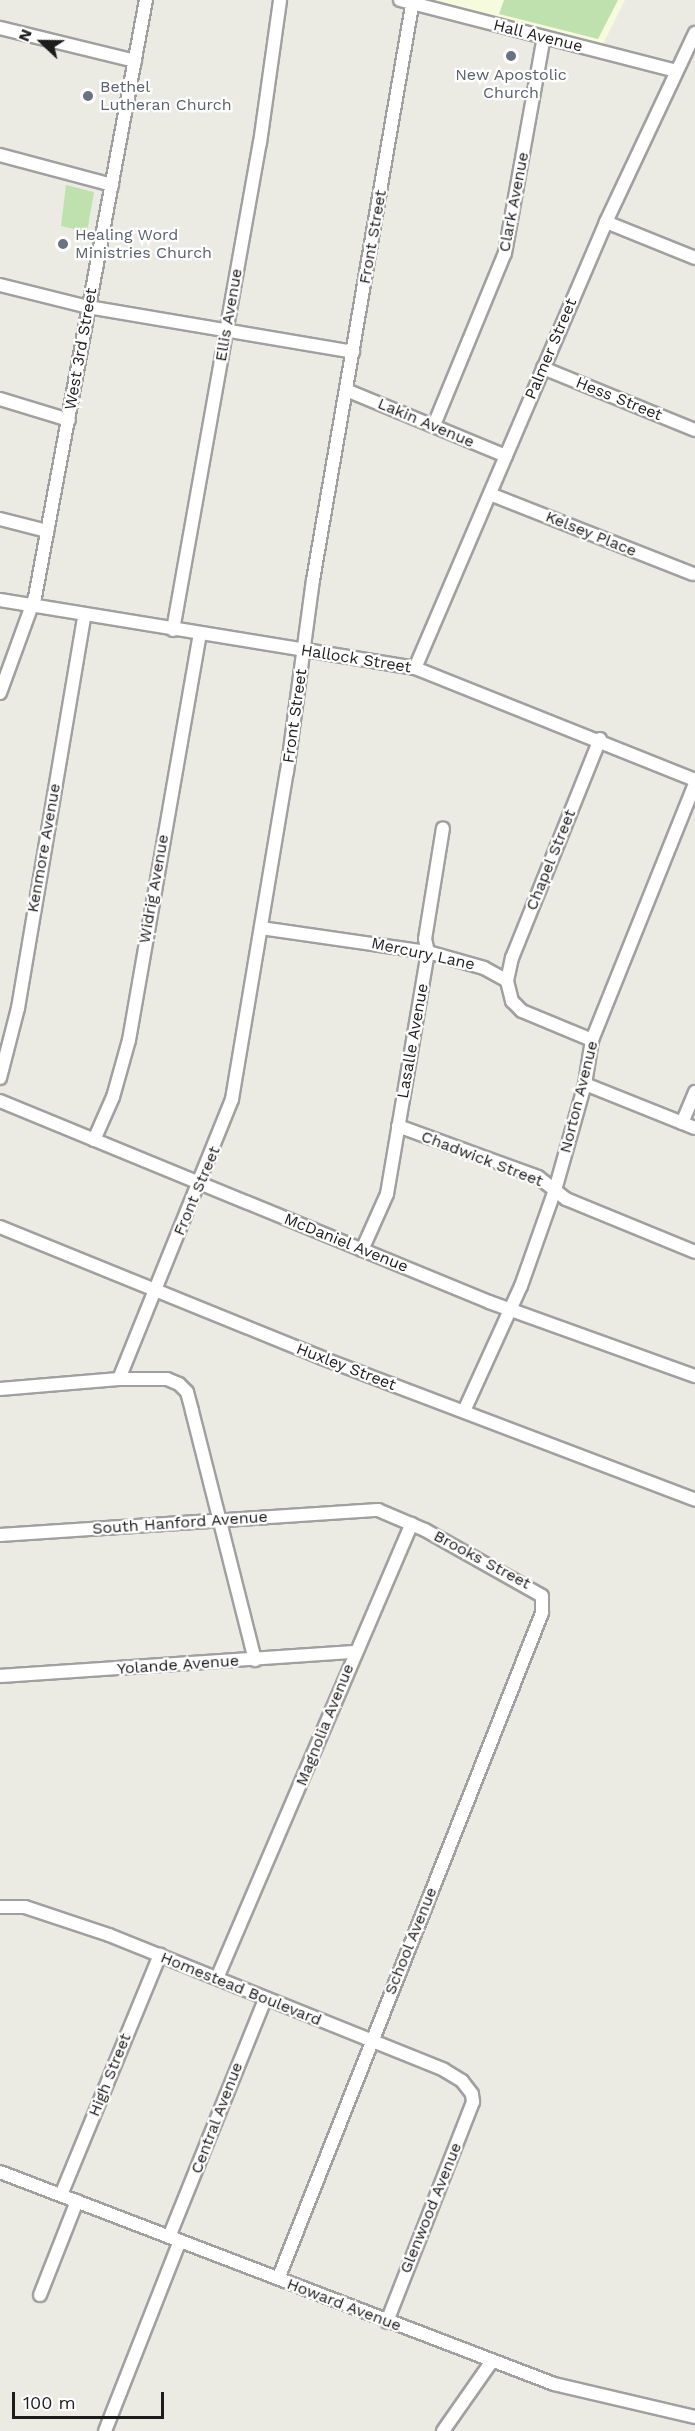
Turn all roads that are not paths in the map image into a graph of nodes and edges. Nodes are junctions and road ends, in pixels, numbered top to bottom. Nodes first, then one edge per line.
1 (146, 0) edge
2 (280, 0) edge
3 (408, 1) edge
4 (0, 28) edge
5 (695, 33) edge
6 (544, 38) junction
7 (135, 61) junction
8 (676, 71) junction
9 (0, 155) edge
10 (112, 184) junction
11 (606, 222) junction
12 (695, 258) edge
13 (0, 285) edge
14 (88, 307) junction
15 (226, 330) junction
16 (353, 352) junction
17 (543, 368) junction
18 (346, 390) junction
19 (0, 399) edge
20 (69, 420) junction
21 (434, 426) junction
22 (695, 430) edge
23 (506, 456) junction
24 (490, 494) junction
25 (0, 519) edge
26 (47, 531) junction
27 (693, 574) dead end
28 (0, 600) edge
29 (32, 608) junction
30 (84, 617) junction
31 (172, 630) junction
32 (200, 634) junction
33 (305, 651) junction
34 (415, 668) junction
35 (0, 693) edge
36 (600, 739) junction
37 (695, 782) edge
38 (443, 828) dead end
39 (261, 928) junction
40 (428, 952) junction
41 (507, 981) junction
42 (592, 1040) junction
43 (0, 1078) edge
44 (585, 1084) junction
45 (695, 1092) edge
46 (0, 1101) edge
47 (682, 1123) junction
48 (398, 1126) junction
49 (695, 1128) edge
50 (94, 1140) junction
51 (200, 1184) junction
52 (555, 1190) junction
53 (0, 1227) edge
54 (362, 1250) junction
55 (695, 1252) edge
56 (156, 1291) junction
57 (511, 1310) junction
58 (695, 1376) edge
59 (119, 1379) junction
60 (0, 1389) edge
61 (464, 1412) junction
62 (695, 1500) edge
63 (220, 1521) junction
64 (412, 1524) junction
65 (0, 1535) edge
66 (544, 1603) joint
67 (355, 1652) junction
68 (255, 1660) junction
69 (0, 1676) edge
70 (0, 1907) edge
71 (160, 1955) junction
72 (217, 1978) junction
73 (265, 1998) junction
74 (369, 2042) junction
75 (472, 2094) joint
76 (0, 2172) edge
77 (61, 2195) junction
78 (77, 2201) junction
79 (175, 2239) junction
80 (278, 2279) junction
81 (40, 2295) dead end
82 (387, 2322) junction
83 (492, 2361) junction
84 (695, 2416) edge
85 (105, 2431) edge
86 (443, 2431) edge

1 - 7 street, West 3rd Street
2 - 15 street, Ellis Avenue
3 - 6 street, Hall Avenue
3 - 16 street, Front Street
4 - 7 street
5 - 8 street, Palmer Street
6 - 8 street, Hall Avenue
6 - 21 street, Clark Avenue
7 - 10 street, West 3rd Street
8 - 11 street, Palmer Street
9 - 10 street
10 - 14 street, West 3rd Street
11 - 12 street
11 - 17 street, Palmer Street
13 - 14 street
14 - 15 street
14 - 20 street, West 3rd Street
15 - 16 street
15 - 31 street, Ellis Avenue
16 - 18 street, Front Street
17 - 22 street, Hess Street
17 - 23 street, Palmer Street
18 - 21 street, Lakin Avenue
18 - 33 street, Front Street
19 - 20 street
20 - 26 street, West 3rd Street
21 - 23 street, Lakin Avenue
23 - 24 street, Palmer Street
24 - 27 street, Kelsey Place
24 - 34 street, Palmer Street
25 - 26 street
26 - 29 street, West 3rd Street
28 - 29 street, Hallock Street
29 - 30 street, Hallock Street
29 - 35 street, West 3rd Street
30 - 31 street, Hallock Street
30 - 43 street, Kenmore Avenue
31 - 32 street, Hallock Street
32 - 33 street, Hallock Street
32 - 50 street, Widrig Avenue
33 - 34 street, Hallock Street
33 - 39 street, Front Street
34 - 36 street, Hallock Street
36 - 37 street, Hallock Street
36 - 41 street, Chapel Street
37 - 42 street, Norton Avenue
38 - 40 street, Lasalle Avenue
39 - 40 street, Mercury Lane
39 - 51 street, Front Street
40 - 41 street, Mercury Lane
40 - 48 street, Lasalle Avenue
41 - 42 street
42 - 44 street, Norton Avenue
44 - 47 street
44 - 52 street, Norton Avenue
45 - 47 street
46 - 50 street, McDaniel Avenue
47 - 49 street
48 - 52 street, Chadwick Street
48 - 54 street, Lasalle Avenue
50 - 51 street, McDaniel Avenue
51 - 54 street, McDaniel Avenue
51 - 56 street, Front Street
52 - 55 street, Chadwick Street
52 - 57 street, Norton Avenue
53 - 56 street, Huxley Street
54 - 57 street, McDaniel Avenue
56 - 59 street, Front Street
56 - 61 street, Huxley Street
57 - 58 street, McDaniel Avenue
57 - 61 street, Norton Avenue
59 - 60 street
59 - 63 street
61 - 62 street, Huxley Street
63 - 64 street, South Hanford Avenue
63 - 65 street, South Hanford Avenue
63 - 68 street
64 - 66 street, Brooks Street
64 - 67 street, Magnolia Avenue
66 - 74 street, School Avenue
67 - 68 street, Yolande Avenue
67 - 72 street, Magnolia Avenue
68 - 69 street, Yolande Avenue
70 - 71 street, Homestead Boulevard
71 - 72 street, Homestead Boulevard
71 - 77 street, High Street
72 - 73 street, Homestead Boulevard
73 - 74 street, Homestead Boulevard
73 - 79 street, Central Avenue
74 - 75 street, Homestead Boulevard
74 - 80 street, School Avenue
75 - 82 street, Glenwood Avenue
76 - 77 street, Howard Avenue
77 - 78 street, Howard Avenue
78 - 79 street, Howard Avenue
78 - 81 street
79 - 80 street, Howard Avenue
79 - 85 street, Central Avenue
80 - 82 street, Howard Avenue
82 - 83 street, Howard Avenue
83 - 84 street, Howard Avenue
83 - 86 street

